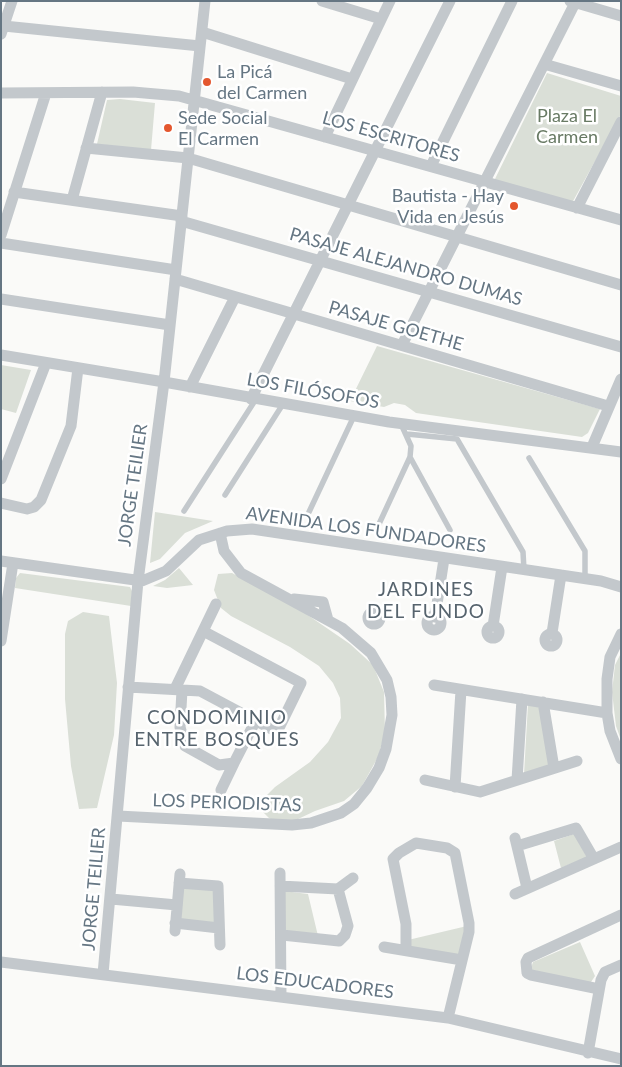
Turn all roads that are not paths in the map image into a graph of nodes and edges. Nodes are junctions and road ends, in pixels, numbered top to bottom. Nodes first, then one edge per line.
1 (12, 1) edge
2 (205, 1) edge
3 (322, 1) edge
4 (390, 1) edge
5 (450, 1) edge
6 (512, 1) edge
7 (572, 2) edge
8 (621, 16) edge
9 (381, 19) junction
10 (3, 30) edge
11 (202, 32) junction
12 (200, 46) junction
13 (544, 64) junction
14 (352, 79) junction
15 (621, 86) edge
16 (102, 92) junction
17 (46, 93) junction
18 (1, 94) edge
19 (194, 100) junction
20 (621, 122) edge
21 (325, 137) junction
22 (86, 148) junction
23 (374, 150) junction
24 (188, 158) junction
25 (431, 166) junction
26 (485, 182) junction
27 (14, 192) junction
28 (72, 200) junction
29 (347, 204) junction
30 (577, 208) junction
31 (182, 218) junction
32 (621, 220) edge
33 (1, 235) edge
34 (457, 237) junction
35 (1, 243) edge
36 (321, 260) junction
37 (176, 275) junction
38 (621, 285) edge
39 (429, 292) junction
40 (235, 298) junction
41 (1, 299) edge
42 (294, 316) junction
43 (170, 325) junction
44 (402, 346) junction
45 (621, 347) edge
46 (1, 356) edge
47 (46, 363) junction
48 (78, 368) junction
49 (621, 379) edge
50 (164, 382) junction
51 (190, 387) junction
52 (253, 399) junction
53 (283, 404) junction
54 (608, 406) junction
55 (354, 416) junction
56 (404, 429) junction
57 (592, 447) junction
58 (621, 452) edge
59 (410, 457) junction
60 (529, 458) dead end
61 (1, 479) edge
62 (225, 496) dead end
63 (1, 503) edge
64 (184, 511) dead end
65 (308, 512) dead end
66 (379, 524) dead end
67 (450, 530) dead end
68 (220, 533) junction
69 (444, 559) junction
70 (1, 561) edge
71 (14, 562) junction
72 (502, 567) junction
73 (524, 570) junction
74 (562, 575) junction
75 (585, 578) junction
76 (138, 581) junction
77 (621, 588) edge
78 (216, 604) dead end
79 (435, 617) dead end
80 (371, 622) dead end
81 (493, 626) dead end
82 (2, 627) edge
83 (203, 632) junction
84 (552, 634) dead end
85 (621, 634) edge
86 (356, 639) junction
87 (1, 641) edge
88 (434, 685) dead end
89 (128, 687) junction
90 (179, 689) junction
91 (462, 690) junction
92 (522, 699) junction
93 (543, 702) junction
94 (607, 713) junction
95 (256, 720) junction
96 (621, 759) edge
97 (577, 761) dead end
98 (234, 763) junction
99 (554, 768) junction
100 (425, 780) dead end
101 (517, 780) junction
102 (455, 786) junction
103 (221, 790) dead end
104 (118, 816) junction
105 (621, 847) edge
106 (594, 859) junction
107 (280, 873) dead end
108 (353, 878) dead end
109 (280, 886) junction
110 (527, 888) junction
111 (338, 889) junction
112 (516, 894) dead end
113 (111, 899) junction
114 (177, 905) junction
115 (621, 915) edge
116 (219, 928) junction
117 (282, 935) junction
118 (220, 945) dead end
119 (384, 947) dead end
120 (406, 950) junction
121 (462, 960) junction
122 (1, 962) edge
123 (621, 964) edge
124 (103, 974) junction
125 (599, 989) junction
126 (281, 997) junction
127 (448, 1018) junction
128 (588, 1053) junction
129 (621, 1059) edge

1 - 10 street
2 - 11 street, JORGE TEILIER
3 - 9 street
4 - 9 street
5 - 23 street
6 - 25 street
7 - 8 street
7 - 13 street
9 - 14 street
10 - 12 street
11 - 12 street, JORGE TEILIER
11 - 14 street
12 - 19 street, JORGE TEILIER
13 - 15 street
13 - 26 street
14 - 21 street
16 - 17 street, LOS ESCRITORES
16 - 19 street, LOS ESCRITORES
16 - 22 street
17 - 18 street, LOS ESCRITORES
17 - 27 street
19 - 21 street, LOS ESCRITORES
19 - 24 street, JORGE TEILIER
20 - 30 street
21 - 23 street, LOS ESCRITORES
22 - 24 street
22 - 28 street
23 - 25 street, LOS ESCRITORES
23 - 29 street
24 - 29 street
24 - 31 street, JORGE TEILIER
25 - 26 street, LOS ESCRITORES
26 - 30 street, LOS ESCRITORES
26 - 34 street
27 - 28 street, PASAJE ALEJANDRO DUMAS
27 - 33 street
28 - 31 street, PASAJE ALEJANDRO DUMAS
29 - 34 street
29 - 36 street
30 - 32 street, LOS ESCRITORES
31 - 36 street, PASAJE ALEJANDRO DUMAS
31 - 37 street, JORGE TEILIER
34 - 38 street
34 - 39 street
35 - 37 street, PASAJE GOETHE
36 - 39 street, PASAJE ALEJANDRO DUMAS
36 - 42 street
37 - 40 street, PASAJE GOETHE
37 - 43 street, JORGE TEILIER
39 - 44 street
39 - 45 street, PASAJE ALEJANDRO DUMAS
40 - 42 street, PASAJE GOETHE
40 - 51 street
41 - 43 street
42 - 44 street, PASAJE GOETHE
42 - 52 street
43 - 50 street, JORGE TEILIER
44 - 54 street, PASAJE GOETHE
46 - 47 street, LOS FILÓSOFOS
47 - 48 street, LOS FILÓSOFOS
47 - 61 street
48 - 50 street, LOS FILÓSOFOS
48 - 63 street
49 - 54 street
50 - 51 street, LOS FILÓSOFOS
50 - 76 street, JORGE TEILIER
51 - 52 street, LOS FILÓSOFOS
52 - 53 street, LOS FILÓSOFOS
52 - 64 lane
53 - 55 street, LOS FILÓSOFOS
53 - 62 lane
54 - 57 street
55 - 56 street, LOS FILÓSOFOS
55 - 65 lane
56 - 57 street, LOS FILÓSOFOS
56 - 59 lane
56 - 73 lane
57 - 58 street, LOS FILÓSOFOS
59 - 66 lane
59 - 67 lane
60 - 75 lane
68 - 69 street, AVENIDA LOS FUNDADORES
68 - 76 street, AVENIDA LOS FUNDADORES
68 - 86 street, LOS PERIODISTAS
69 - 72 street, AVENIDA LOS FUNDADORES
69 - 79 street
70 - 71 street, AVENIDA LOS FUNDADORES
71 - 76 street, AVENIDA LOS FUNDADORES
71 - 82 street
72 - 73 street, AVENIDA LOS FUNDADORES
72 - 81 street
73 - 74 street, AVENIDA LOS FUNDADORES
74 - 75 street, AVENIDA LOS FUNDADORES
74 - 84 street
75 - 77 street, AVENIDA LOS FUNDADORES
76 - 89 street, JORGE TEILIER
78 - 83 street
80 - 86 street
82 - 87 street
83 - 90 street
83 - 95 street
85 - 94 street
86 - 104 street, LOS PERIODISTAS
88 - 91 street
89 - 90 street
89 - 104 street, JORGE TEILIER
90 - 95 street
90 - 98 street
91 - 92 street
91 - 102 street
92 - 93 street
92 - 101 street
93 - 94 street
93 - 99 street
94 - 96 street
95 - 98 street
97 - 99 street
98 - 103 street
99 - 101 street
100 - 102 street
101 - 102 street
104 - 113 street, JORGE TEILIER
105 - 106 street
106 - 110 street
106 - 110 street
107 - 109 street
108 - 111 street
109 - 111 street
109 - 117 street
110 - 112 street
111 - 117 street
113 - 114 street
113 - 124 street, JORGE TEILIER
114 - 116 street
114 - 116 street
115 - 125 street
116 - 118 street
117 - 126 street
119 - 120 street
120 - 121 street
120 - 121 street
121 - 127 street
122 - 124 street, LOS EDUCADORES
123 - 125 street
124 - 126 street, LOS EDUCADORES
125 - 128 street
126 - 127 street, LOS EDUCADORES
127 - 128 street, LOS EDUCADORES
128 - 129 street, LOS EDUCADORES

